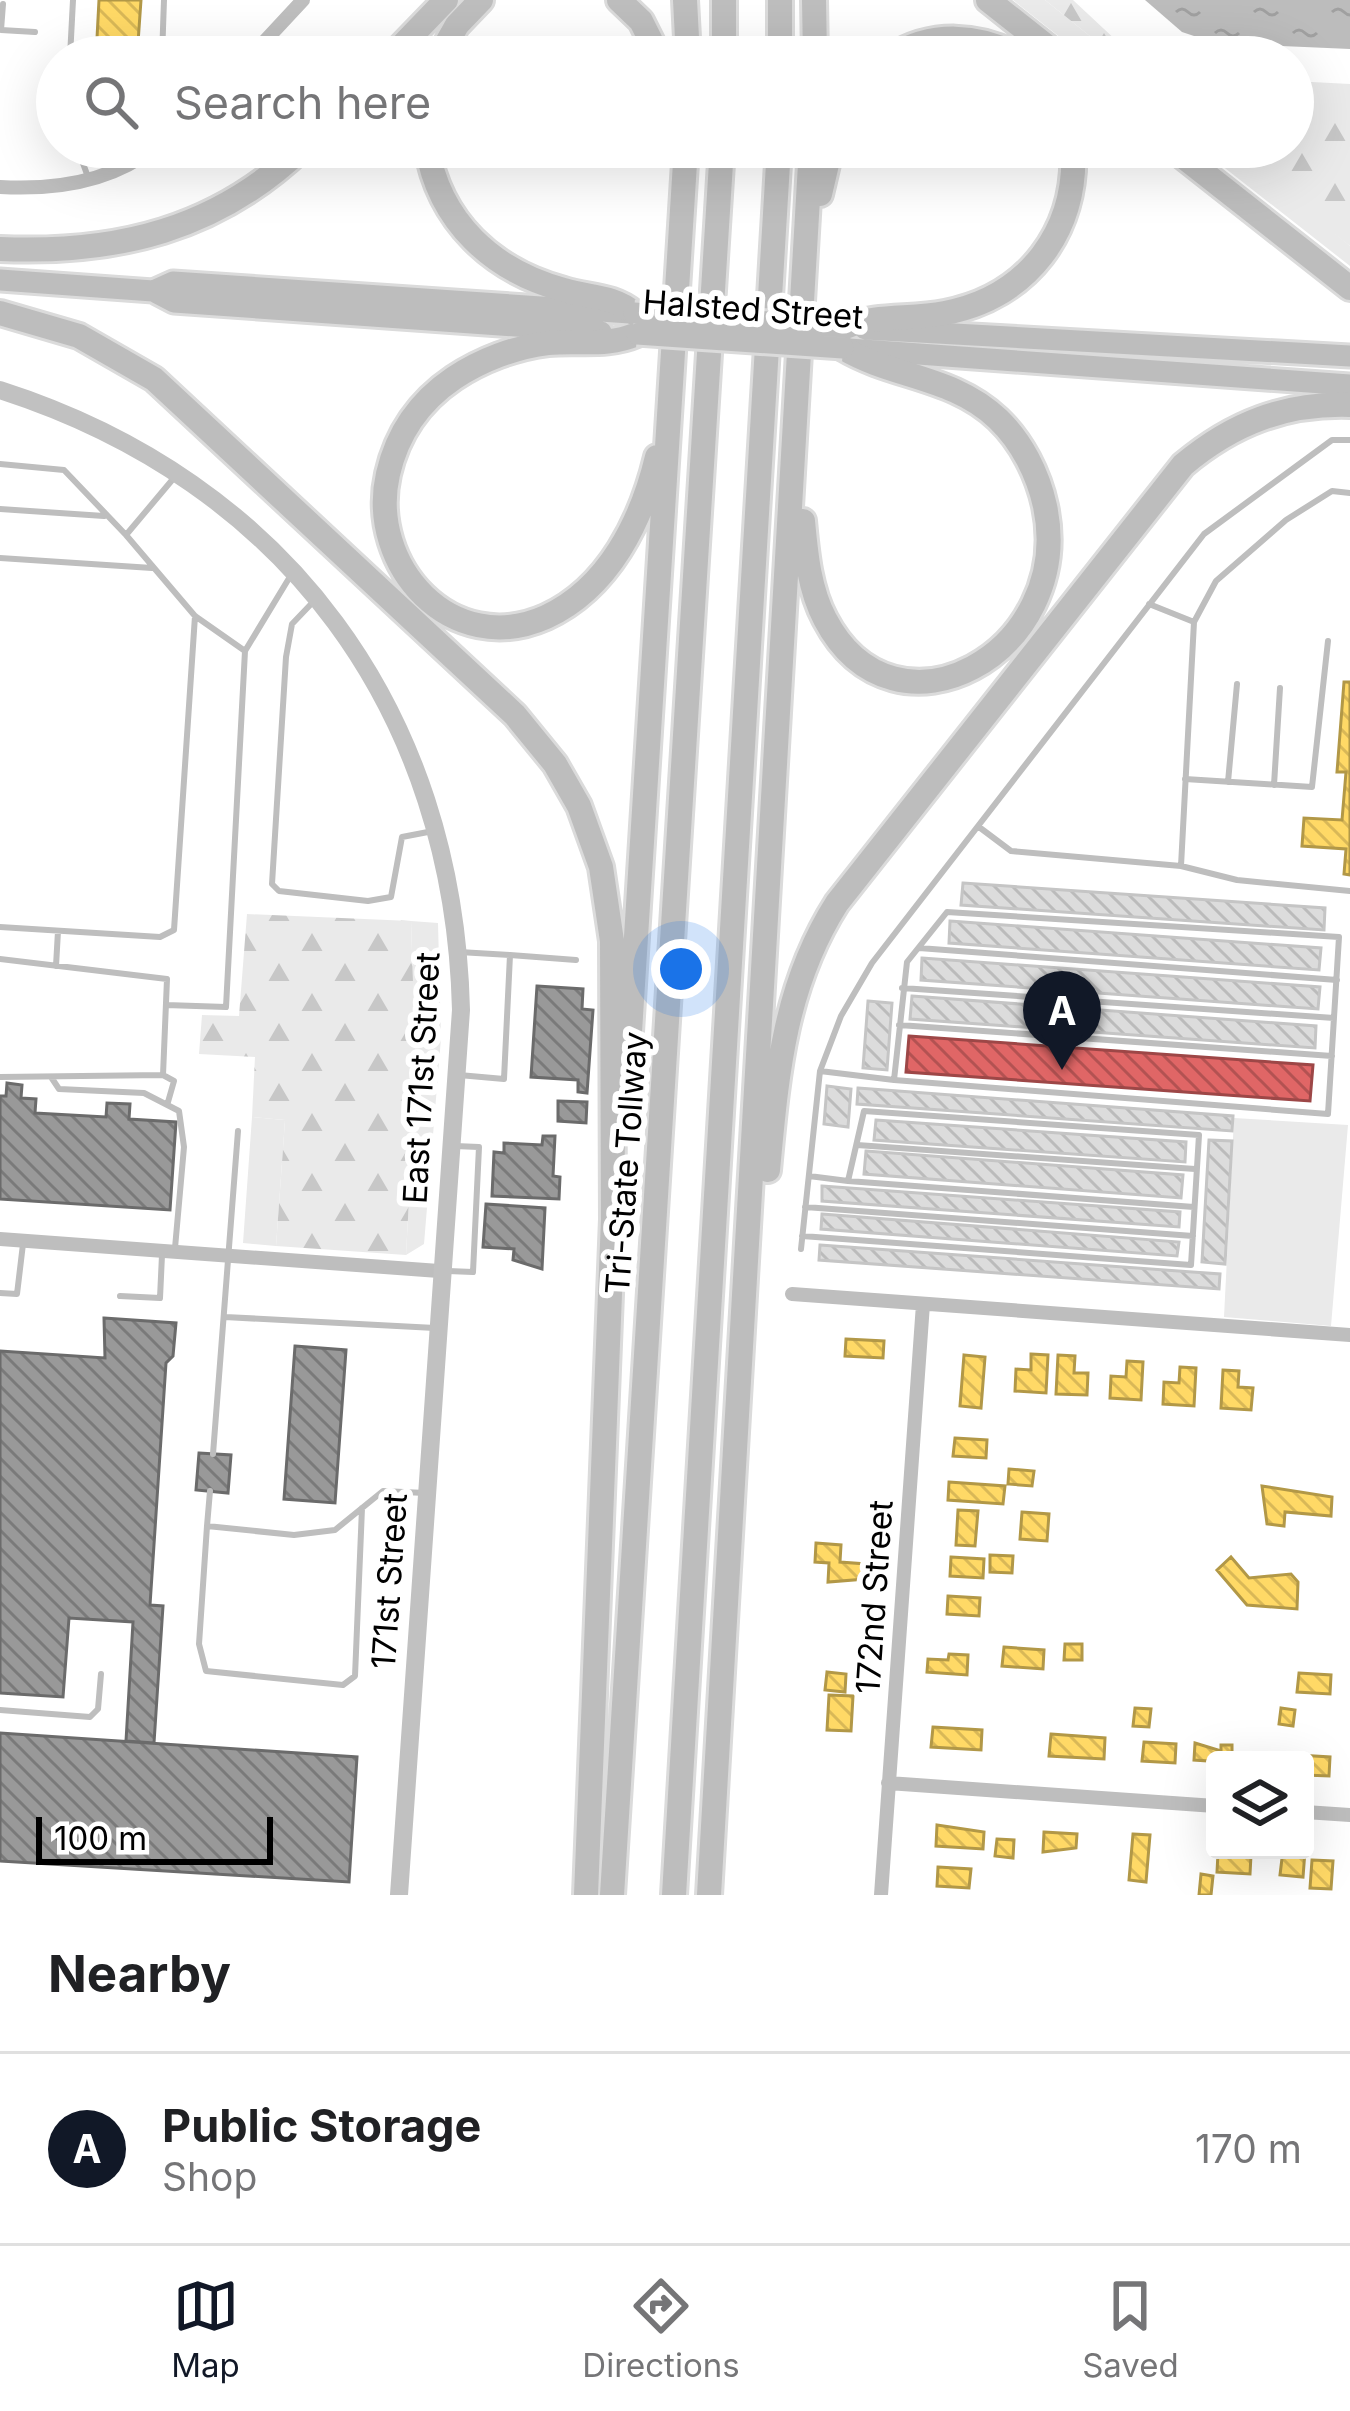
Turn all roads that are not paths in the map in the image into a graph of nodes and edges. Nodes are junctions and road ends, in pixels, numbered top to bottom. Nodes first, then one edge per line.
1 (73, 0) edge
2 (164, 0) edge
3 (303, 0) edge
4 (446, 0) edge
5 (481, 0) edge
6 (619, 0) edge
7 (685, 0) edge
8 (724, 0) edge
9 (780, 0) edge
10 (814, 0) edge
11 (988, 0) edge
12 (2, 3) edge
13 (35, 32) dead end
14 (71, 36) edge
15 (163, 36) edge
16 (270, 36) edge
17 (411, 36) edge
18 (454, 36) edge
19 (648, 36) edge
20 (687, 36) edge
21 (724, 36) edge
22 (780, 36) edge
23 (814, 36) edge
24 (1033, 36) edge
25 (85, 168) edge
26 (113, 168) edge
27 (277, 168) edge
28 (435, 168) edge
29 (678, 168) edge
30 (685, 168) edge
31 (721, 168) edge
32 (777, 168) edge
33 (810, 168) edge
34 (827, 168) edge
35 (1074, 168) edge
36 (1198, 168) edge
37 (89, 180) junction
38 (0, 187) edge
39 (684, 216) junction
40 (0, 249) edge
41 (803, 278) junction
42 (0, 280) edge
43 (1350, 288) edge
44 (0, 313) edge
45 (636, 324) junction
46 (844, 338) junction
47 (1350, 356) edge
48 (673, 385) junction
49 (1350, 385) edge
50 (0, 390) edge
51 (796, 399) junction
52 (1350, 405) edge
53 (1350, 440) edge
54 (0, 464) edge
55 (178, 478) junction
56 (1350, 493) edge
57 (0, 509) edge
58 (108, 516) junction
59 (127, 535) junction
60 (0, 558) edge
61 (154, 568) junction
62 (293, 572) junction
63 (317, 598) junction
64 (1149, 604) junction
65 (195, 616) junction
66 (1194, 622) junction
67 (1328, 641) dead end
68 (245, 651) junction
69 (1237, 684) dead end
70 (1280, 688) dead end
71 (1186, 779) junction
72 (1228, 782) junction
73 (1274, 785) junction
74 (979, 827) junction
75 (437, 829) junction
76 (1181, 866) junction
77 (1350, 891) edge
78 (0, 928) edge
79 (58, 931) junction
80 (920, 948) junction
81 (460, 952) junction
82 (510, 955) junction
83 (0, 959) edge
84 (576, 960) dead end
85 (56, 966) junction
86 (1336, 980) junction
87 (902, 988) junction
88 (166, 1005) junction
89 (1334, 1018) junction
90 (899, 1025) junction
91 (1332, 1056) junction
92 (820, 1071) junction
93 (455, 1074) junction
94 (163, 1075) junction
95 (0, 1077) edge
96 (51, 1077) junction
97 (894, 1080) junction
98 (168, 1102) junction
99 (238, 1131) dead end
100 (449, 1145) junction
101 (857, 1145) junction
102 (1196, 1169) junction
103 (809, 1176) junction
104 (848, 1180) junction
105 (805, 1207) junction
106 (1195, 1207) junction
107 (613, 1219) junction
108 (802, 1235) junction
109 (1193, 1236) junction
110 (0, 1239) edge
111 (23, 1241) junction
112 (801, 1249) dead end
113 (169, 1252) junction
114 (230, 1256) junction
115 (439, 1271) junction
116 (0, 1293) edge
117 (792, 1294) dead end
118 (119, 1296) dead end
119 (923, 1304) junction
120 (225, 1317) junction
121 (435, 1328) junction
122 (1350, 1335) edge
123 (213, 1454) dead end
124 (736, 1464) junction
125 (210, 1491) dead end
126 (424, 1493) junction
127 (362, 1508) junction
128 (207, 1526) junction
129 (101, 1674) dead end
130 (0, 1710) edge
131 (888, 1783) junction
132 (1206, 1805) edge
133 (1314, 1813) edge
134 (1350, 1816) edge
135 (399, 1895) edge
136 (586, 1895) edge
137 (612, 1895) edge
138 (674, 1895) edge
139 (709, 1895) edge
140 (881, 1895) edge

1 - 14 lane
2 - 15 lane
3 - 16 street
4 - 17 highway
5 - 18 highway
6 - 19 highway
7 - 20 highway
8 - 21 highway
9 - 22 highway
10 - 23 highway
11 - 24 highway
12 - 13 lane
25 - 37 lane
26 - 37 street
27 - 40 highway
28 - 45 highway
29 - 39 highway
30 - 39 highway
31 - 137 highway, Tri-State Tollway
32 - 138 highway
33 - 41 highway
34 - 41 highway
35 - 46 highway
36 - 43 highway
37 - 38 street
39 - 48 highway
41 - 51 highway
42 - 45 main road, Halsted Street
44 - 107 highway
45 - 46 main road, Halsted Street, bridge
45 - 48 highway
46 - 47 main road, Halsted Street
46 - 49 main road, Halsted Street
46 - 51 highway
48 - 107 highway
50 - 55 street
51 - 124 highway
52 - 124 highway
53 - 64 lane
54 - 58 lane
55 - 59 lane
55 - 62 street, East 171st Street
56 - 66 lane
57 - 58 lane
58 - 59 lane
59 - 61 lane
60 - 61 lane
61 - 65 lane
62 - 63 street, East 171st Street
62 - 68 lane
63 - 75 street, East 171st Street
63 - 75 lane
64 - 66 lane
64 - 74 lane
65 - 68 lane
65 - 79 lane
66 - 71 lane
67 - 73 lane
68 - 88 lane
69 - 72 lane
70 - 73 lane
71 - 72 lane
71 - 76 lane
72 - 73 lane
74 - 76 lane
74 - 92 lane
75 - 81 street, East 171st Street
76 - 77 lane
78 - 79 lane
79 - 85 lane
80 - 86 lane
80 - 86 lane
80 - 87 lane
81 - 82 lane
81 - 93 street, East 171st Street
82 - 84 lane
82 - 93 lane
83 - 85 lane
85 - 88 lane
86 - 89 lane
87 - 89 lane
87 - 90 lane
88 - 94 lane
89 - 91 lane
90 - 91 lane
90 - 97 lane
91 - 97 lane
92 - 97 lane
92 - 103 lane
93 - 100 street, East 171st Street
94 - 96 lane
94 - 98 lane
95 - 96 lane
96 - 98 lane
98 - 113 lane
99 - 114 lane
100 - 115 street, East 171st Street
100 - 115 lane
101 - 102 lane
101 - 102 lane
101 - 104 lane
102 - 106 lane
103 - 104 lane
103 - 105 lane
104 - 106 lane
105 - 108 lane
105 - 109 lane
106 - 109 lane
107 - 136 highway
108 - 109 lane
108 - 112 lane
110 - 111 street
111 - 113 street
111 - 116 lane
113 - 114 street
113 - 118 lane
114 - 115 street
114 - 120 lane
115 - 121 street, 171st Street
117 - 119 street
119 - 122 street
119 - 131 street, 172nd Street
120 - 121 lane
120 - 123 lane
121 - 126 street, 171st Street
124 - 139 highway
125 - 128 lane
126 - 127 lane
126 - 135 street, 171st Street
127 - 128 lane
127 - 128 lane
129 - 130 lane
131 - 132 street
131 - 140 street, 172nd Street
133 - 134 street

